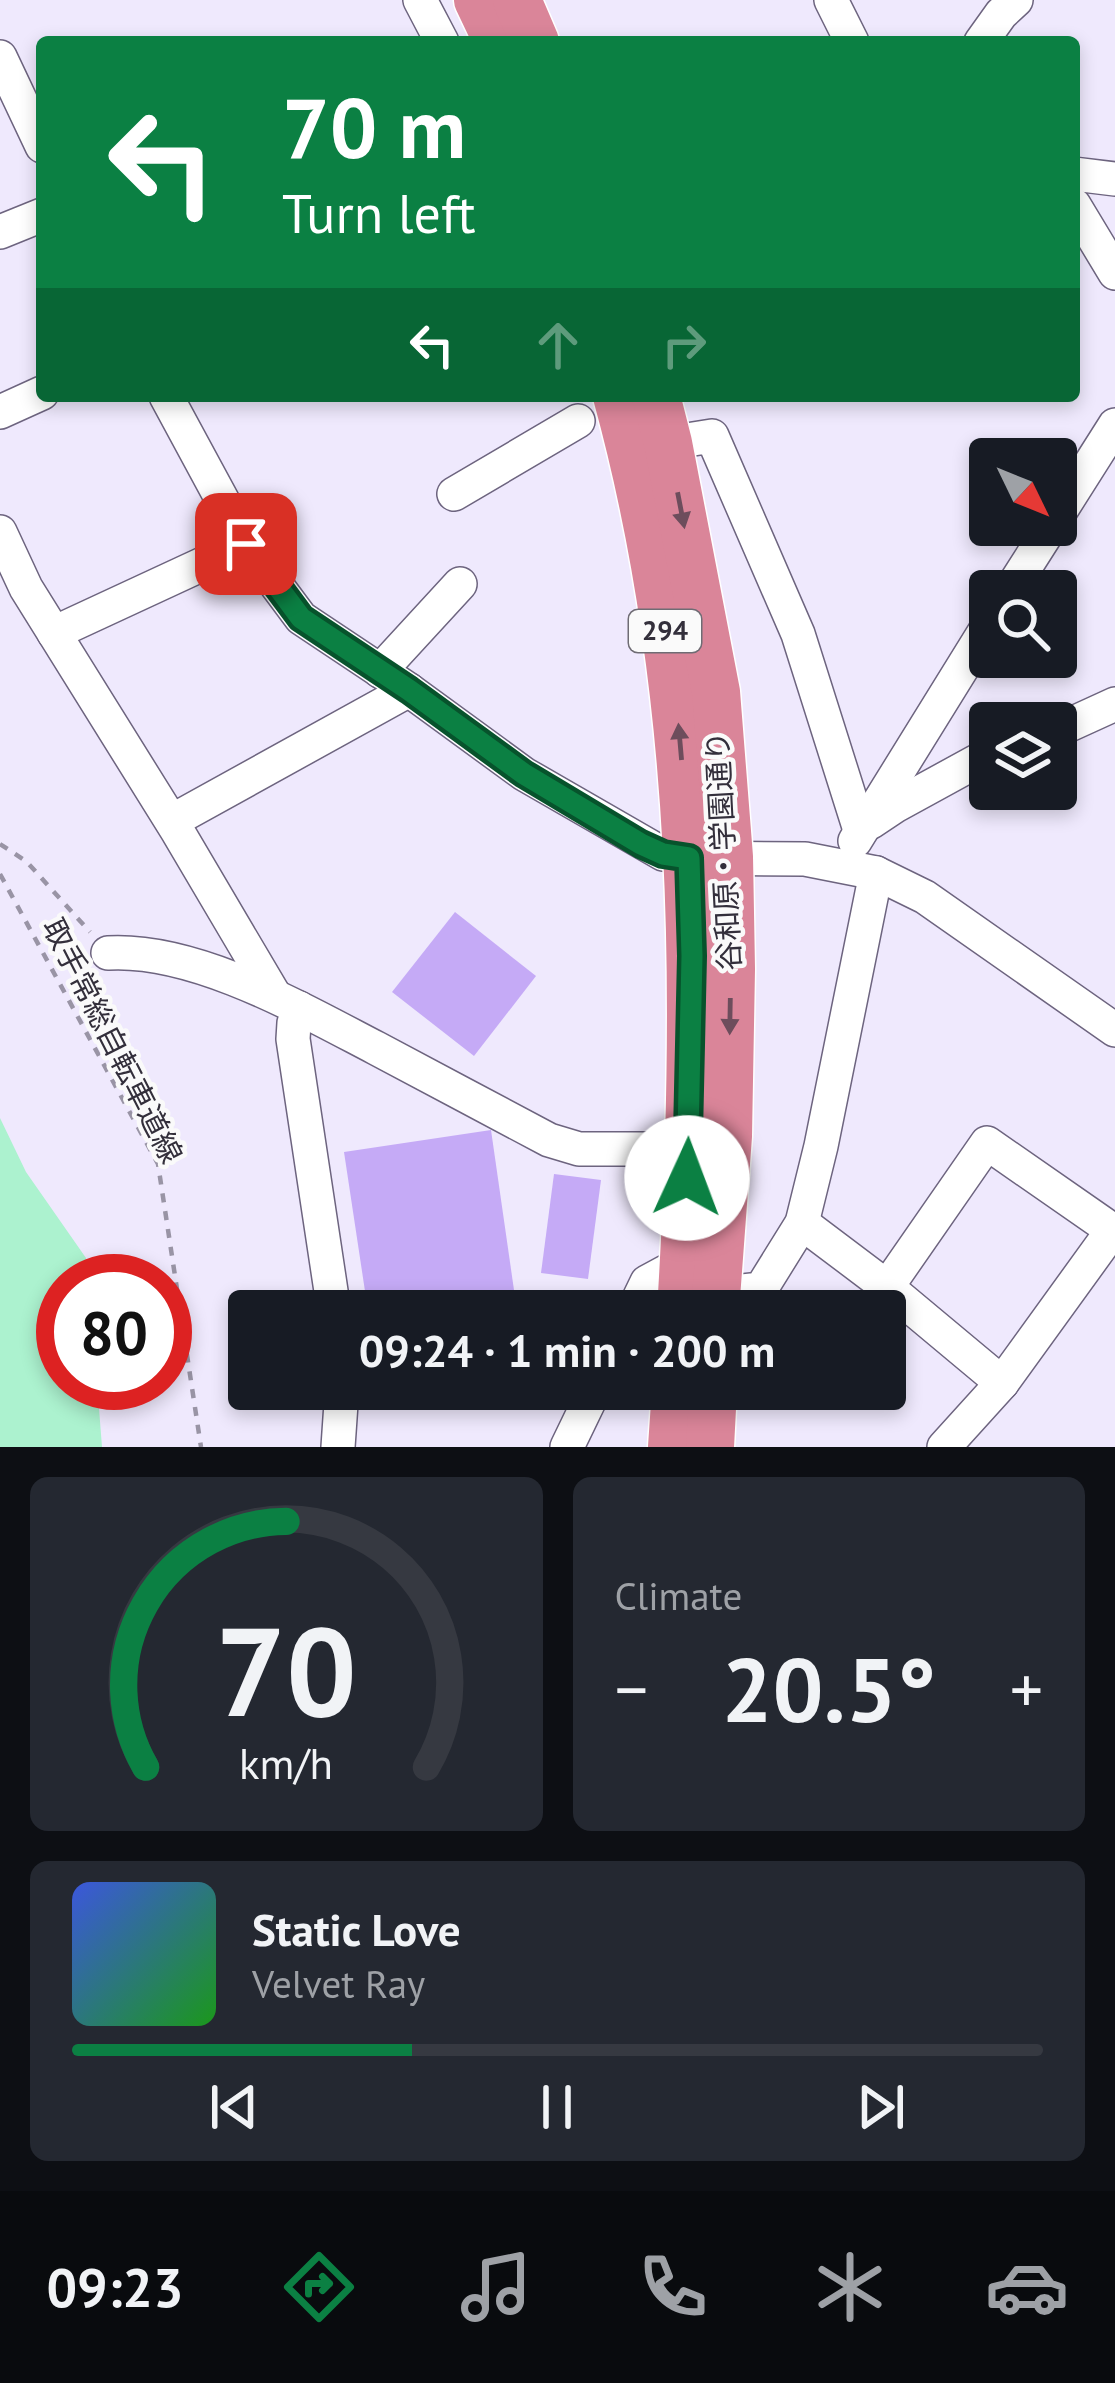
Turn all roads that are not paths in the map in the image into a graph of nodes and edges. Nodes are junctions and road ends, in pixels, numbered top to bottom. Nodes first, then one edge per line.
1 (420, 0) edge
2 (478, 0) edge
3 (517, 0) edge
4 (830, 0) edge
5 (1016, 0) edge
6 (439, 36) edge
7 (495, 36) edge
8 (532, 36) edge
9 (849, 36) edge
10 (985, 36) edge
11 (0, 57) edge
12 (36, 133) edge
13 (1080, 175) edge
14 (1115, 179) edge
15 (1080, 215) edge
16 (36, 217) edge
17 (0, 232) edge
18 (1115, 273) edge
19 (36, 396) edge
20 (169, 402) edge
21 (608, 403) edge
22 (0, 412) edge
23 (1115, 425) edge
24 (668, 443) junction
25 (1077, 485) edge
26 (454, 494) dead end
27 (0, 532) edge
28 (246, 544) junction
29 (460, 584) dead end
30 (54, 632) junction
31 (969, 656) edge
32 (380, 671) junction
33 (409, 690) junction
34 (1115, 704) edge
35 (1077, 721) edge
36 (969, 765) edge
37 (172, 821) junction
38 (860, 830) junction
39 (709, 858) junction
40 (861, 869) junction
41 (108, 953) road end
42 (286, 1000) junction
43 (1115, 1030) edge
44 (688, 1149) junction
45 (802, 1222) junction
46 (1113, 1231) edge
47 (887, 1287) junction
48 (331, 1290) edge
49 (643, 1290) edge
50 (682, 1290) edge
51 (699, 1290) edge
52 (700, 1290) edge
53 (749, 1290) edge
54 (1002, 1383) junction
55 (340, 1410) edge
56 (585, 1410) edge
57 (675, 1410) edge
58 (712, 1410) edge
59 (338, 1447) edge
60 (567, 1447) edge
61 (672, 1447) edge
62 (710, 1447) edge
63 (944, 1447) edge

1 - 6 street
2 - 7 highway
3 - 8 highway
4 - 9 street
5 - 10 street
11 - 12 street
13 - 14 street
15 - 18 street
16 - 17 street
19 - 22 street
20 - 28 street
21 - 24 highway, 谷和原・学園通り / 294
21 - 26 street
39 -> 21 highway, 谷和原・学園通り / 294
23 - 25 street
24 - 38 street
24 -> 39 highway, 谷和原・学園通り / 294
27 - 30 street
28 - 30 street
28 - 32 street
29 - 32 street
30 - 37 street
31 - 38 street
32 - 33 street
33 - 37 street
33 - 39 street
34 - 35 street
36 - 38 street
37 - 42 street
38 - 40 street
39 - 40 street
39 - 44 highway, 谷和原・学園通り / 294
39 -> 52 highway, 谷和原・学園通り / 294
40 - 43 street
40 - 45 street
41 - 42 street
42 - 44 street
42 - 48 street
44 - 51 highway, 谷和原・学園通り / 294
45 - 47 street
45 - 53 street
46 - 47 street
46 - 54 street
47 - 54 street
49 - 50 street
54 - 63 street
55 - 59 street
56 - 60 street
57 - 61 highway
58 - 62 highway

